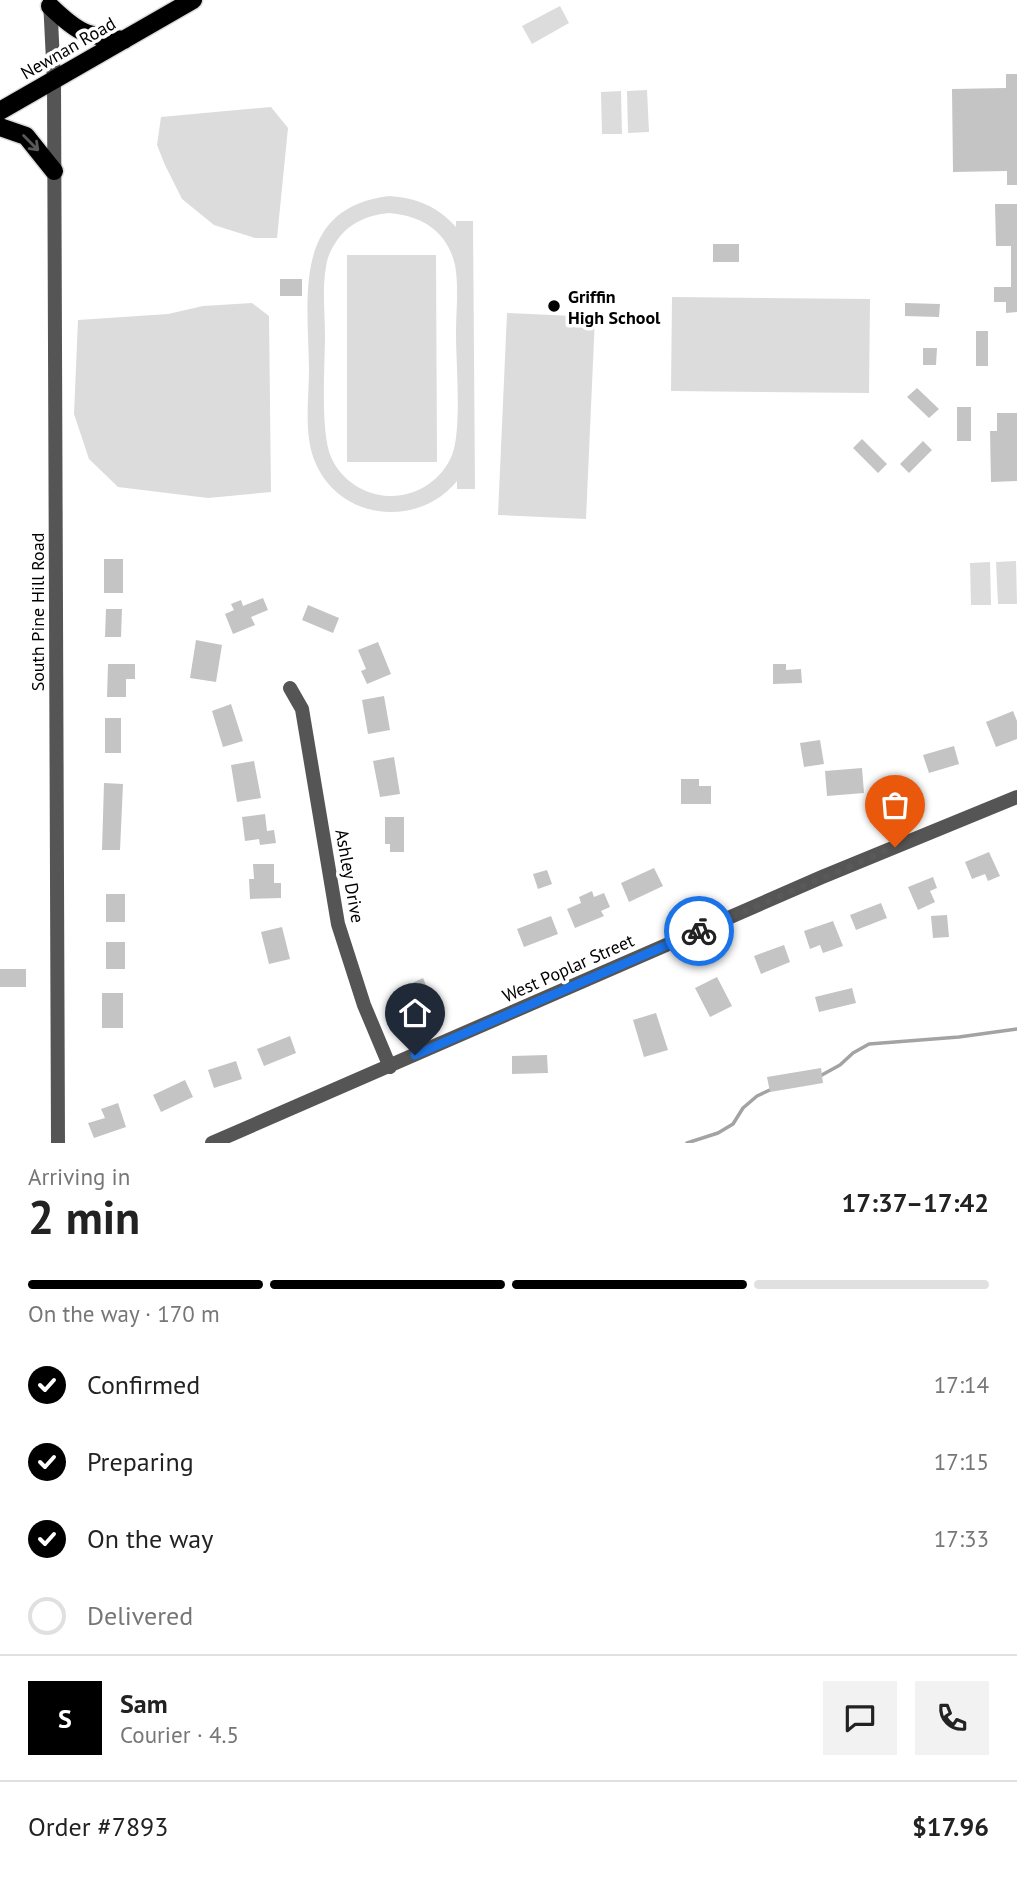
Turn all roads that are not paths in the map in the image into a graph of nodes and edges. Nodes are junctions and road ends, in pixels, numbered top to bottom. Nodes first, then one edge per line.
1 (193, 0) edge
2 (50, 3) edge
3 (124, 40) junction
4 (54, 81) junction
5 (0, 111) edge
6 (0, 127) edge
7 (54, 171) junction
8 (290, 688) dead end
9 (1017, 797) edge
10 (390, 1067) junction
11 (58, 1143) edge
12 (212, 1143) edge

1 - 3 main road, Newnan Road
2 - 3 main road
2 - 4 street, South Pine Hill Road
3 - 4 main road, Newnan Road
4 - 5 main road, Newnan Road
4 - 7 street, South Pine Hill Road
6 -> 7 main road
7 - 11 street, South Pine Hill Road
8 - 10 street, Ashley Drive
9 - 10 street, West Poplar Street
10 - 12 street, West Poplar Street

